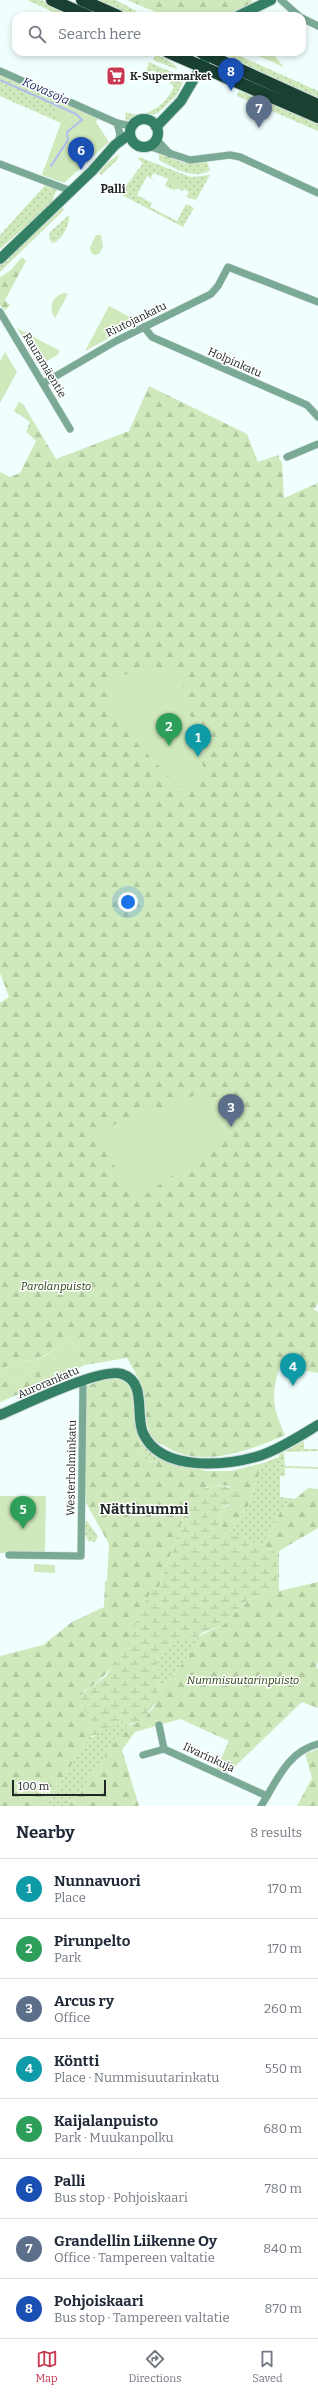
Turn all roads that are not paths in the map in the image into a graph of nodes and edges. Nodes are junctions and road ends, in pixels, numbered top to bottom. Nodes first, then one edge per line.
1 (52, 0) edge
2 (82, 0) edge
3 (271, 0) edge
4 (275, 0) edge
5 (281, 0) edge
6 (79, 12) edge
7 (109, 12) edge
8 (246, 12) edge
9 (259, 12) edge
10 (294, 12) edge
11 (306, 20) edge
12 (318, 26) edge
13 (177, 56) edge
14 (203, 56) edge
15 (211, 56) edge
16 (199, 66) junction
17 (0, 71) edge
18 (318, 105) edge
19 (318, 117) edge
20 (117, 123) junction
21 (153, 124) junction
22 (131, 134) junction
23 (156, 139) junction
24 (118, 143) junction
25 (148, 146) junction
26 (170, 154) junction
27 (103, 160) junction
28 (0, 164) edge
29 (71, 191) junction
30 (318, 193) edge
31 (4, 253) edge
32 (0, 259) edge
33 (318, 302) edge
34 (0, 312) edge
35 (144, 327) junction
36 (44, 383) junction
37 (65, 404) dead end
38 (58, 407) junction
39 (318, 417) edge
40 (70, 429) dead end
41 (318, 444) edge
42 (287, 457) dead end
43 (83, 1381) junction
44 (0, 1415) edge
45 (318, 1425) edge
46 (9, 1555) dead end
47 (159, 1725) dead end
48 (318, 1744) edge
49 (164, 1749) junction
50 (143, 1754) dead end
51 (267, 1796) junction
52 (261, 1806) edge

1 - 6 highway
2 - 7 highway
3 - 8 street
4 - 9 street
5 - 10 street
11 - 12 street
13 - 16 highway
14 - 16 street
15 - 18 highway
16 - 19 highway
16 - 21 street
17 - 20 street
20 - 22 street
20 - 24 street
21 - 22 street
21 - 23 street
22 - 24 street
22 - 25 street
22 - 27 street
23 - 25 street
23 - 26 street
24 - 27 street
25 - 26 street
26 - 30 street
27 - 29 street
28 - 29 street
29 - 31 street
31 - 32 street
33 - 35 street, Riutojankatu
34 - 36 street, Rauramäentie
35 - 36 street, Riutojankatu
35 - 39 street, Holpinkatu
36 - 38 street, Rauramäentie
37 - 38 street
38 - 40 street, Rauramäentie
41 - 42 street
43 - 44 street, Aurorankatu
43 - 45 street, Aurorankatu
43 - 46 street, Westerholminkatu
47 - 49 street
48 - 51 street
49 - 50 street
49 - 51 street, Iivarinkuja
51 - 52 street

